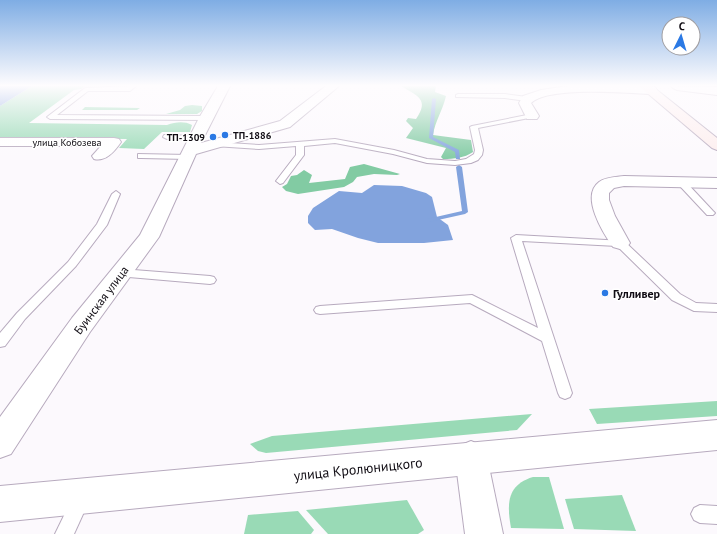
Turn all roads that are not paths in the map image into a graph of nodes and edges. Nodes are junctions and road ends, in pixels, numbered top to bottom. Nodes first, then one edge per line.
1 (58, 111) edge
2 (210, 111) edge
3 (301, 111) edge
4 (529, 111) edge
5 (676, 111) edge
6 (532, 116) joint
7 (206, 118) junction
8 (167, 137) dead end
9 (0, 142) edge
10 (214, 144) junction
11 (300, 144) junction
12 (717, 145) edge
13 (192, 149) junction
14 (100, 156) dead end
15 (141, 156) dead end
16 (280, 181) dead end
17 (681, 182) junction
18 (717, 183) edge
19 (116, 194) dead end
20 (710, 213) dead end
21 (620, 243) junction
22 (121, 273) junction
23 (210, 280) dead end
24 (717, 308) edge
25 (320, 310) dead end
26 (547, 338) junction
27 (0, 342) edge
28 (565, 393) dead end
29 (717, 435) edge
30 (0, 442) edge
31 (471, 457) junction
32 (82, 497) junction
33 (0, 504) edge
34 (64, 534) edge
35 (484, 534) edge

1 - 7 lane
2 - 7 street, Буинская улица
3 - 10 street
4 - 6 street
5 - 12 main road
6 - 11 lane
7 - 13 street, Буинская улица
8 - 13 lane
9 - 14 street, улица Кобозева
10 - 11 lane
10 - 13 street
11 - 16 lane
13 - 15 lane
13 - 22 street, Буинская улица
17 - 18 street
17 - 20 lane
17 - 21 street
19 - 27 lane
21 - 24 lane
21 - 26 lane
22 - 23 lane
22 - 30 street, Буинская улица
25 - 26 lane
26 - 28 lane
29 - 31 street, улица Кролюницкого
31 - 32 street, улица Кролюницкого
31 - 35 street
32 - 33 street, улица Кролюницкого
32 - 34 lane

